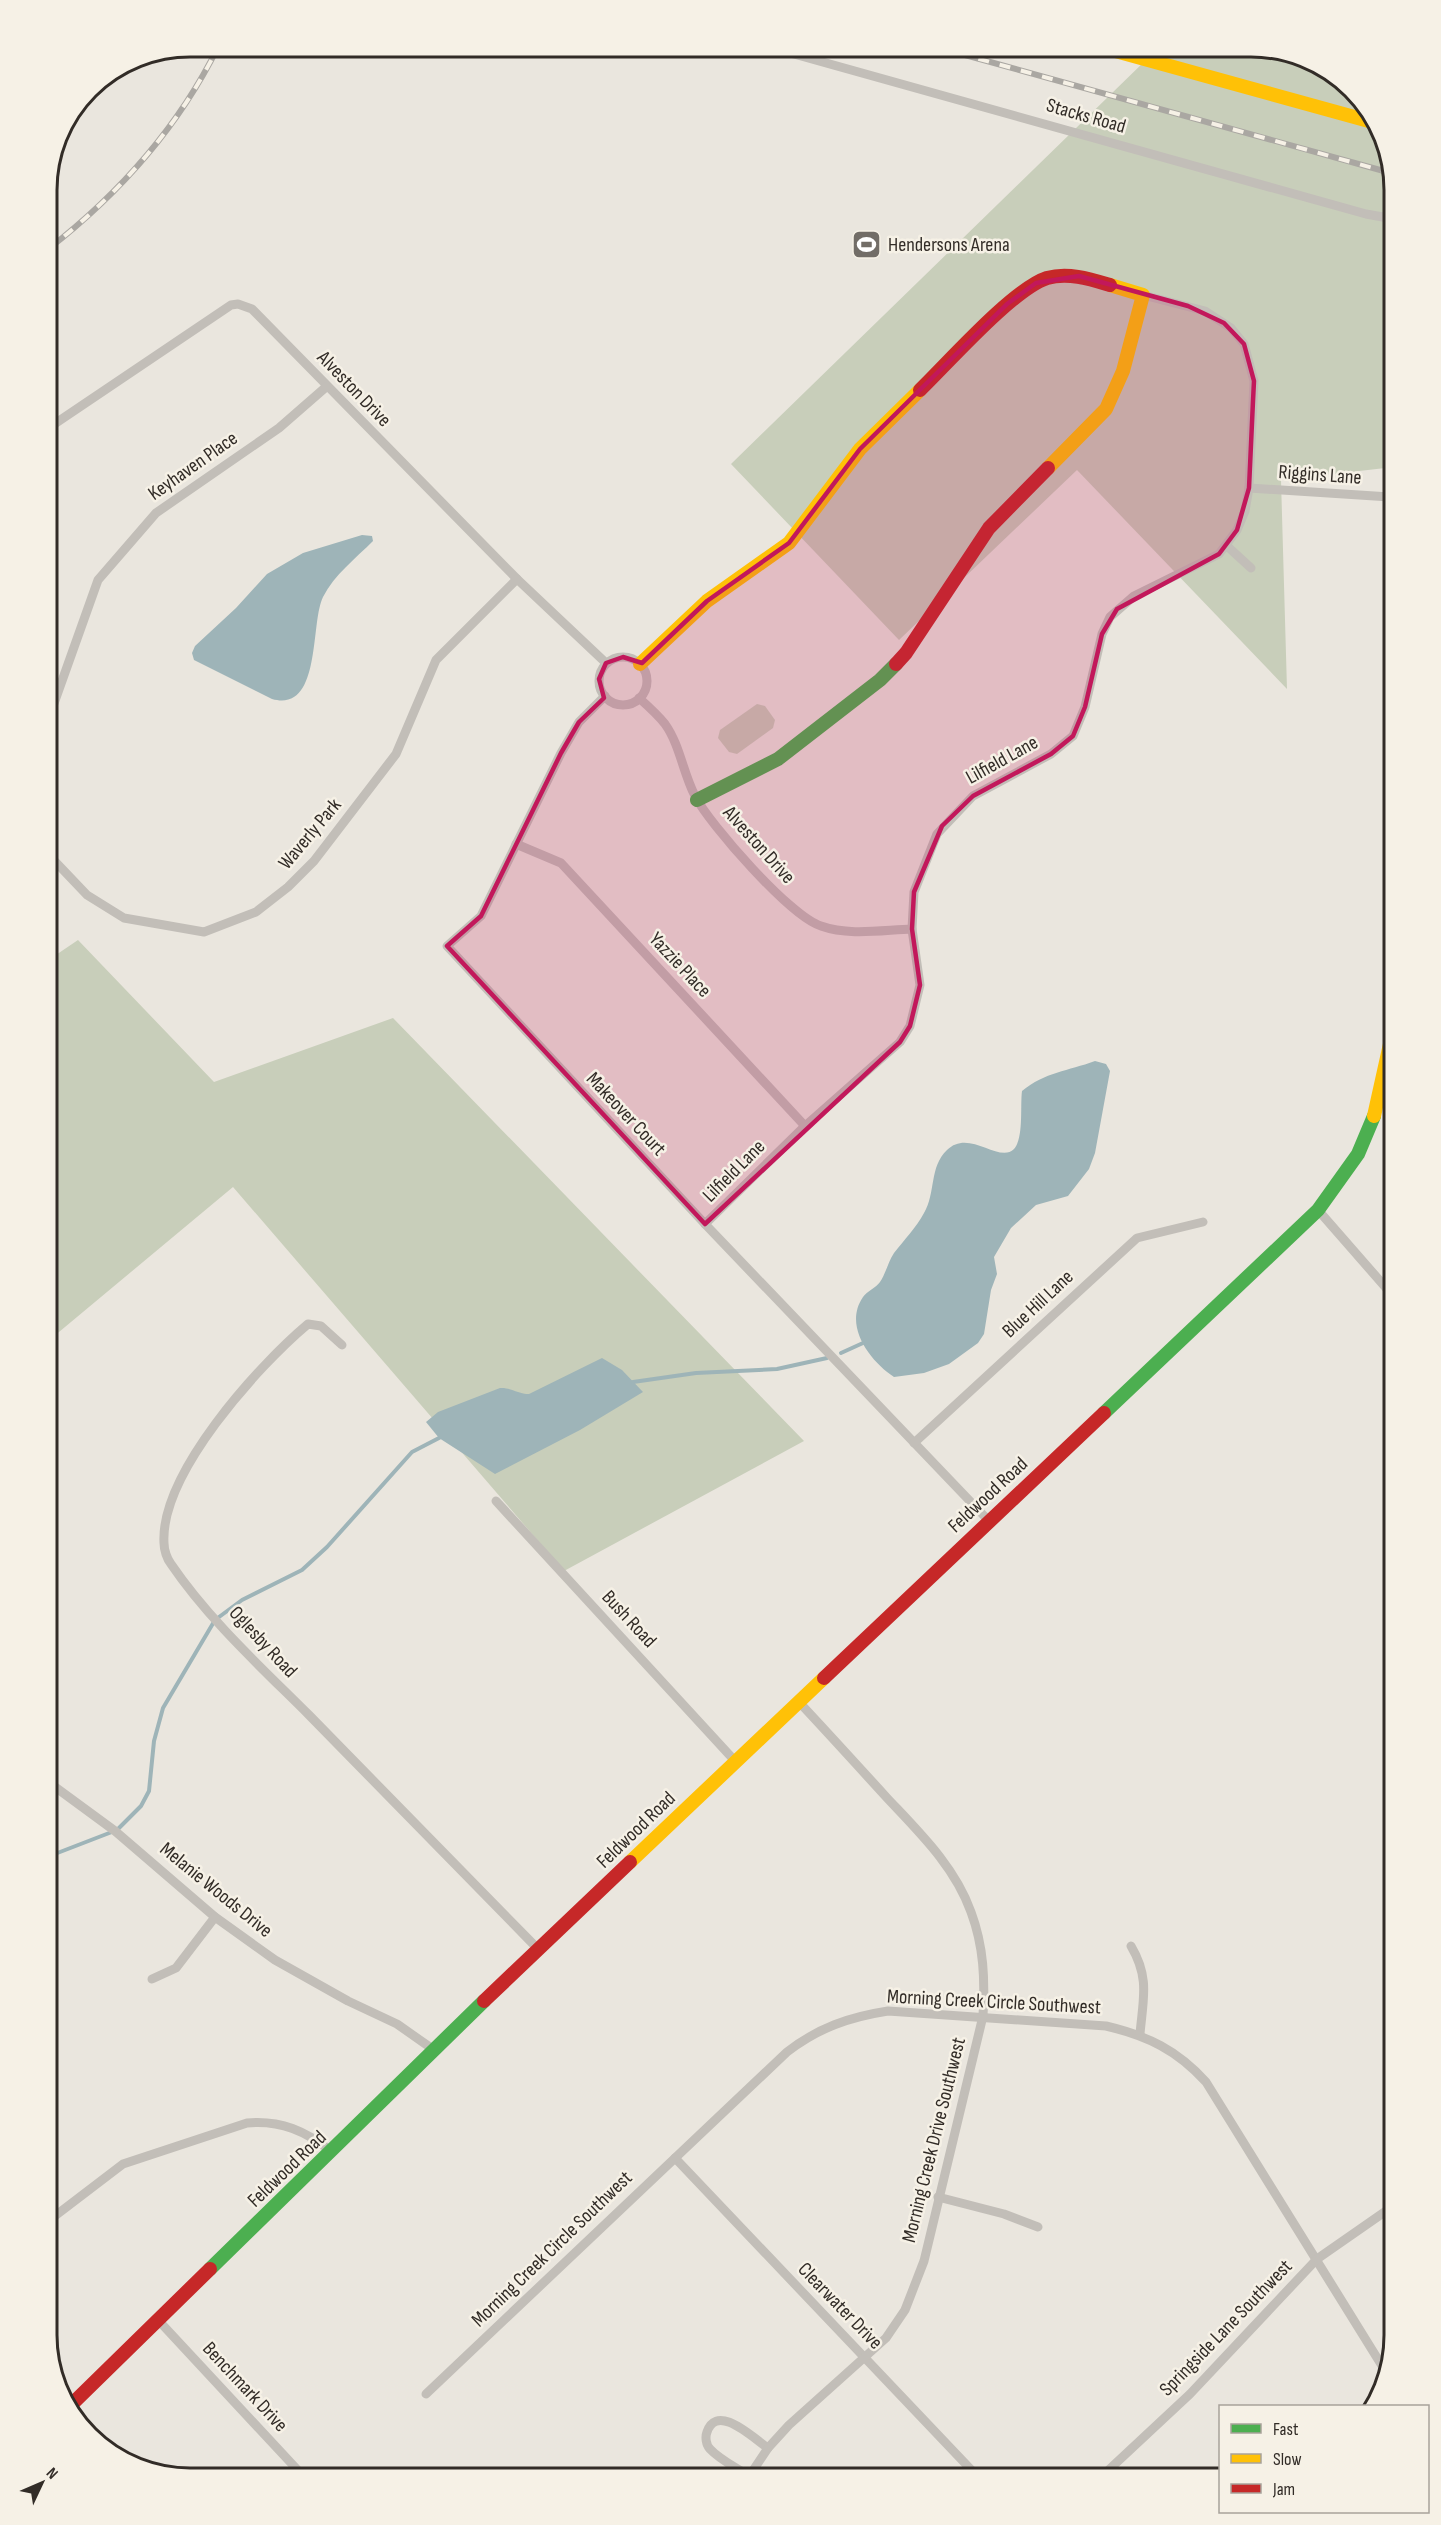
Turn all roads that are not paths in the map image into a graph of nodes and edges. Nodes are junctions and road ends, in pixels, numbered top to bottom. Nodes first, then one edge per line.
1 (805, 57) edge
2 (1137, 57) edge
3 (1364, 120) edge
4 (1384, 217) edge
5 (1143, 295) junction
6 (326, 387) junction
7 (57, 422) edge
8 (1249, 488) junction
9 (1384, 497) edge
10 (1227, 546) junction
11 (1251, 568) dead end
12 (517, 579) junction
13 (606, 663) junction
14 (640, 664) junction
15 (57, 695) edge
16 (605, 696) junction
17 (639, 698) junction
18 (698, 800) junction
19 (516, 844) junction
20 (57, 864) edge
21 (912, 930) junction
22 (1384, 1082) edge
23 (805, 1126) junction
24 (1318, 1210) junction
25 (1203, 1222) dead end
26 (705, 1224) junction
27 (1384, 1285) edge
28 (342, 1344) dead end
29 (914, 1443) junction
30 (496, 1501) dead end
31 (989, 1521) junction
32 (798, 1701) junction
33 (735, 1761) junction
34 (57, 1789) edge
35 (215, 1917) junction
36 (1131, 1946) dead end
37 (538, 1949) junction
38 (152, 1979) dead end
39 (983, 2016) junction
40 (1140, 2034) junction
41 (434, 2049) junction
42 (332, 2152) junction
43 (675, 2158) junction
44 (938, 2197) junction
45 (1384, 2212) edge
46 (57, 2214) edge
47 (1038, 2227) dead end
48 (1317, 2259) junction
49 (159, 2321) junction
50 (864, 2357) junction
51 (1381, 2363) edge
52 (426, 2394) dead end
53 (75, 2401) edge
54 (768, 2448) junction
55 (295, 2468) edge
56 (736, 2468) edge
57 (754, 2468) edge
58 (969, 2468) edge
59 (1111, 2468) edge

1 - 4 street, Stacks Road
2 - 3 street
5 - 8 street
5 - 14 street
5 - 18 street
6 - 7 street, Alveston Drive
6 - 12 street, Alveston Drive
6 - 15 street, Keyhaven Place
8 - 9 street, Riggins Lane
8 - 10 street, Lilfield Lane
10 - 11 street
10 - 21 street, Lilfield Lane
12 - 13 street, Alveston Drive
12 - 20 street, Waverly Park
13 - 14 street
13 - 16 street
14 - 17 street
16 - 17 street
16 - 19 street, Makeover Court
17 - 18 street, Alveston Drive
18 - 21 street, Alveston Drive
19 - 23 street, Yazzie Place
19 - 26 street, Makeover Court
21 - 23 street, Lilfield Lane
22 - 24 street, Feldwood Road
23 - 26 street, Lilfield Lane
24 - 27 street
24 - 31 street, Feldwood Road
25 - 29 street, Blue Hill Lane
26 - 29 street, Makeover Court
28 - 37 street, Oglesby Road
29 - 31 street, Makeover Court
30 - 33 street, Bush Road
31 - 32 street, Feldwood Road
32 - 33 street, Feldwood Road
32 - 39 street, Morning Creek Drive Southwest
33 - 37 street, Feldwood Road
34 - 35 street, Melanie Woods Drive
35 - 38 street
35 - 41 street, Melanie Woods Drive
36 - 40 street
37 - 41 street, Feldwood Road
39 - 40 street, Morning Creek Circle Southwest
39 - 43 street, Morning Creek Circle Southwest
39 - 44 street, Morning Creek Drive Southwest
40 - 48 street, Morning Creek Circle Southwest
41 - 42 street, Feldwood Road
42 - 46 street
42 - 49 street, Feldwood Road
43 - 50 street, Clearwater Drive
43 - 52 street, Morning Creek Circle Southwest
44 - 47 street
44 - 50 street, Morning Creek Drive Southwest
45 - 48 street, Springside Lane Southwest
48 - 51 street, Morning Creek Circle Southwest
48 - 59 street, Springside Lane Southwest
49 - 53 street, Feldwood Road
49 - 55 street, Benchmark Drive
50 - 54 street, Morning Creek Drive Southwest
50 - 58 street, Clearwater Drive
54 - 56 street
54 - 57 street, Morning Creek Drive Southwest

